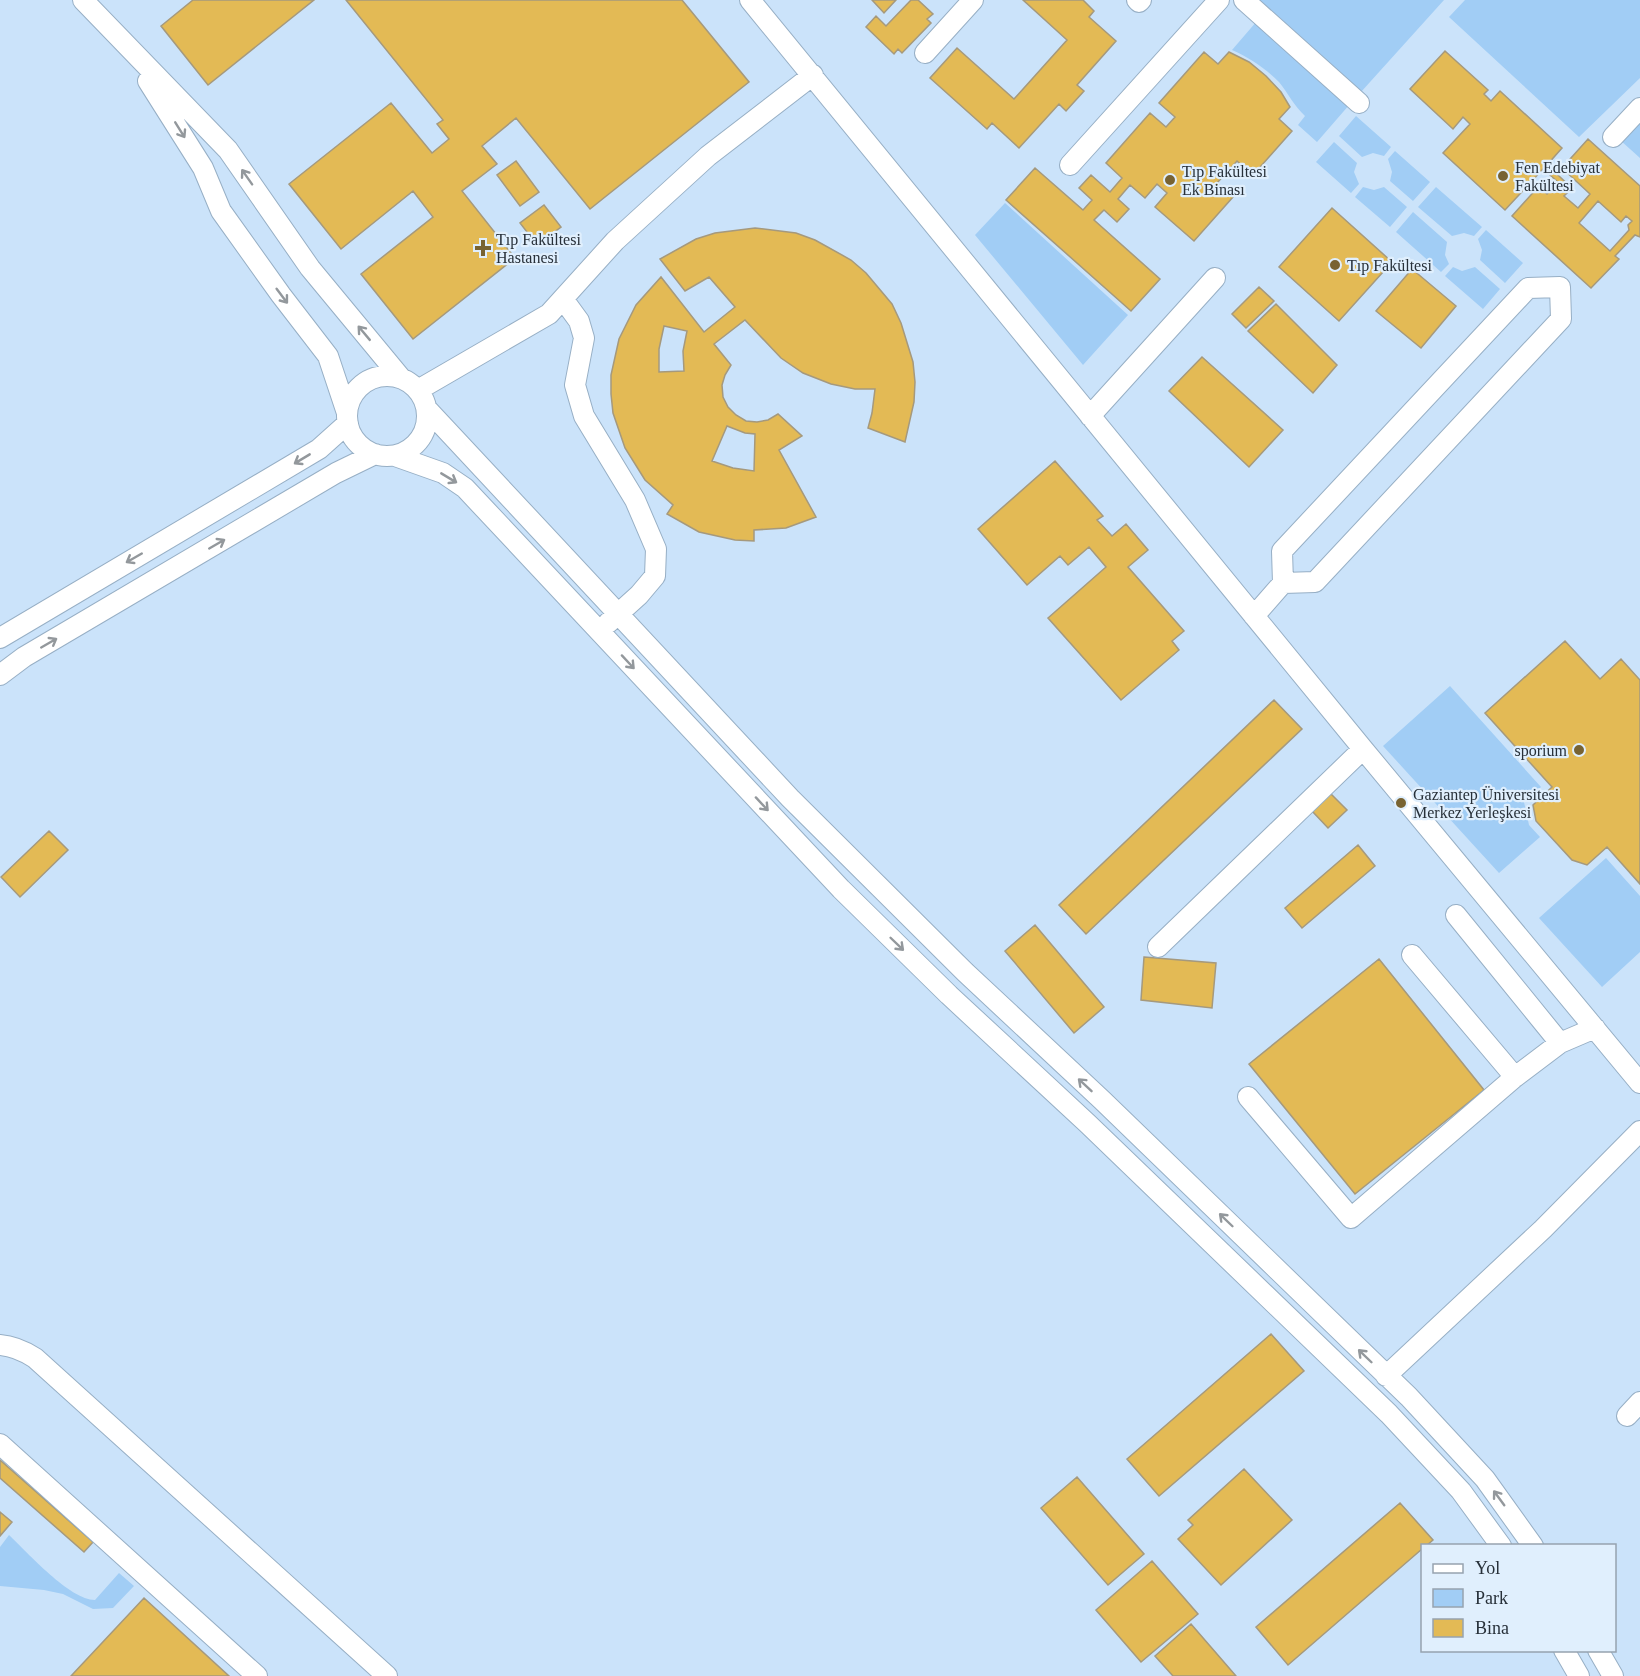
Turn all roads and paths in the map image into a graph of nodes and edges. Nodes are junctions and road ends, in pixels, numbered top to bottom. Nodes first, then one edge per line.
1 (82, 0) edge
2 (750, 0) edge
3 (973, 0) edge
4 (1219, 0) edge
5 (1244, 0) edge
6 (126, 45) junction
7 (925, 53) dead end
8 (813, 75) junction
9 (1359, 103) dead end
10 (1640, 108) edge
11 (1613, 137) dead end
12 (228, 150) junction
13 (1070, 165) dead end
14 (204, 168) junction
15 (1215, 278) dead end
16 (563, 299) junction
17 (401, 378) junction
18 (418, 390) junction
19 (427, 409) junction
20 (1090, 416) junction
21 (348, 418) junction
22 (375, 454) junction
23 (395, 456) junction
24 (1283, 584) junction
25 (618, 614) junction
26 (1254, 616) junction
27 (599, 631) junction
28 (0, 638) edge
29 (0, 675) edge
30 (1363, 749) junction
31 (1456, 915) dead end
32 (1158, 947) dead end
33 (1412, 955) dead end
34 (1595, 1028) junction
35 (1560, 1043) junction
36 (1515, 1077) junction
37 (1640, 1083) edge
38 (1248, 1097) dead end
39 (1640, 1131) edge
40 (0, 1345) edge
41 (1386, 1376) junction
42 (0, 1444) edge
43 (1500, 1544) edge
44 (1532, 1544) edge
45 (1565, 1652) edge
46 (1599, 1652) edge
47 (257, 1676) edge
48 (387, 1676) edge
49 (1579, 1676) edge
50 (1613, 1676) edge

1 - 6 street
2 - 8 street
3 - 7 street
4 - 13 street
5 - 9 street
6 - 12 street
6 -> 14 street
8 - 16 street
8 - 20 street
10 - 11 street
12 - 14 street
17 -> 12 street
14 -> 21 street
15 - 20 street
16 - 18 street
16 - 25 street
17 - 18 street
17 - 21 street
18 - 19 street
19 - 23 street
19 - 25 street
20 - 26 street
21 - 22 street
21 -> 28 street
22 - 23 street
29 -> 22 street
23 -> 27 street
24 - 24 street
24 - 26 street
25 - 27 street
41 -> 25 street
26 - 30 street
27 -> 43 street
30 - 32 street
30 - 34 street
31 - 35 street
33 - 36 street
34 - 35 street
34 - 37 street
35 - 36 street
36 - 38 street
39 - 41 street
40 - 48 street
44 -> 41 street
42 - 47 street
45 - 49 street
46 - 50 street

